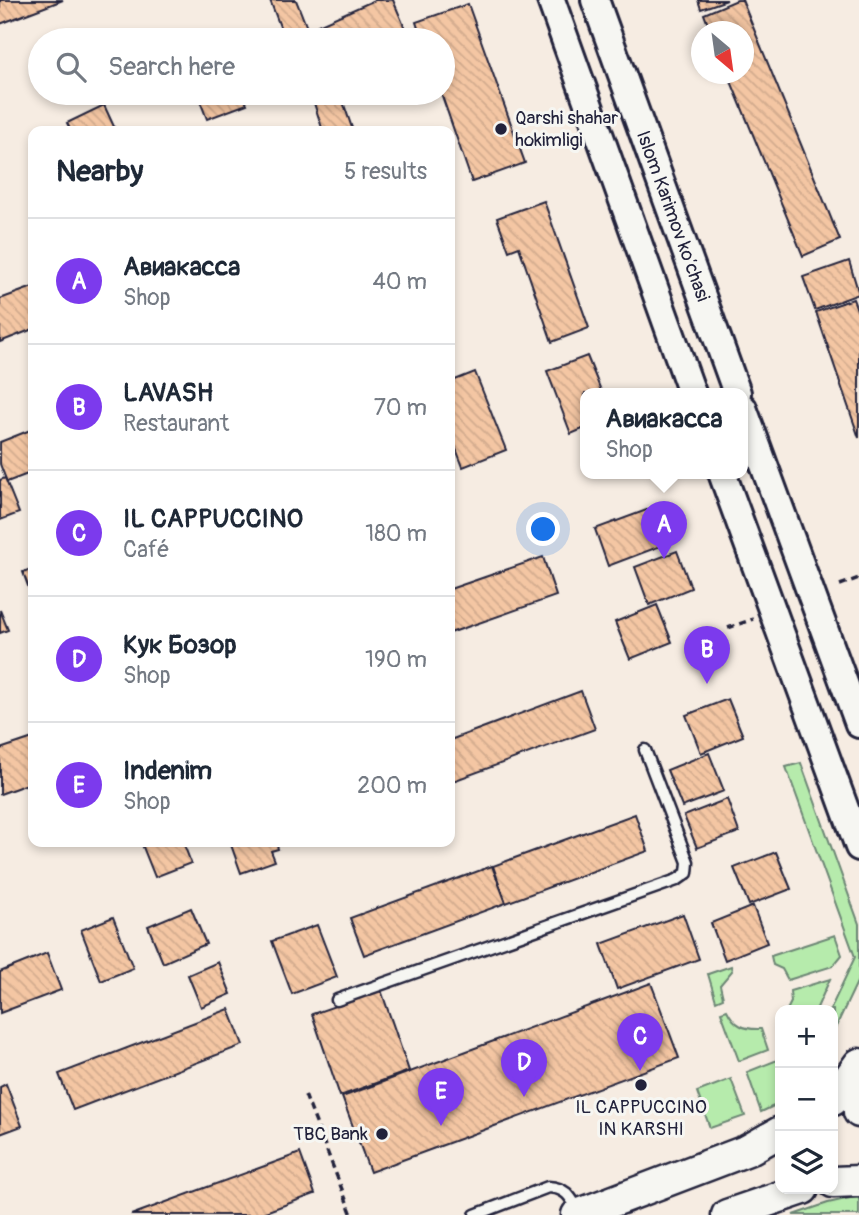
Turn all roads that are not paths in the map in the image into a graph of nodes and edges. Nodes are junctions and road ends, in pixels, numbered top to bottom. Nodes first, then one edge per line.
1 (551, 0) edge
2 (595, 0) edge
3 (690, 388) edge
4 (735, 388) edge
5 (748, 422) edge
6 (724, 479) edge
7 (859, 724) edge
8 (645, 750) dead end
9 (859, 847) edge
10 (337, 1000) dead end
11 (859, 1064) edge
12 (838, 1093) edge
13 (859, 1093) edge
14 (859, 1112) edge
15 (775, 1135) edge
16 (859, 1181) edge
17 (838, 1182) edge
18 (788, 1194) edge
19 (579, 1214) edge
20 (475, 1215) edge
21 (727, 1215) edge

1 - 3 main road
2 - 4 main road, Islom Karimov ko‘chasi
5 - 7 main road
6 - 9 main road
8 - 10 lane
11 - 12 main road
13 - 14 main road
15 - 19 main road
16 - 17 main road
18 - 21 main road
19 - 20 lane

